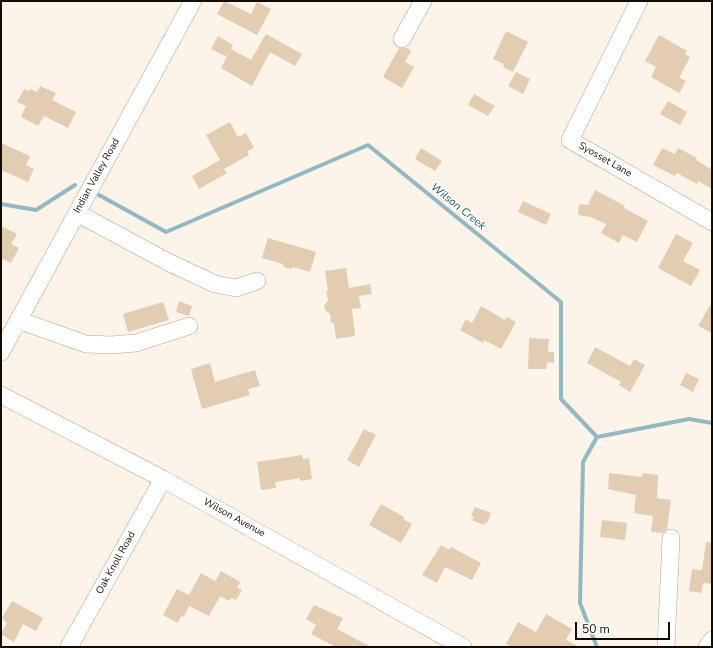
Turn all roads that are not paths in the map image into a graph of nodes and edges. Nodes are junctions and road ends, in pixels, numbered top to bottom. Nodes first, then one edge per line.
1 (193, 1) edge
2 (423, 1) edge
3 (639, 1) edge
4 (402, 39) dead end
5 (77, 213) junction
6 (712, 222) edge
7 (257, 281) dead end
8 (18, 320) junction
9 (189, 326) dead end
10 (1, 352) edge
11 (1, 395) edge
12 (163, 479) junction
13 (671, 538) dead end
14 (712, 640) edge
15 (69, 647) edge
16 (463, 647) edge
17 (666, 647) edge
18 (707, 647) edge

1 - 5 street, Indian Valley Road
2 - 4 street
3 - 6 street, Syosset Lane
5 - 7 street
5 - 8 street, Indian Valley Road
8 - 9 street
8 - 10 street, Indian Valley Road
11 - 12 street, Wilson Avenue
12 - 15 street, Oak Knoll Road
12 - 16 street, Wilson Avenue
13 - 17 street
14 - 18 street

